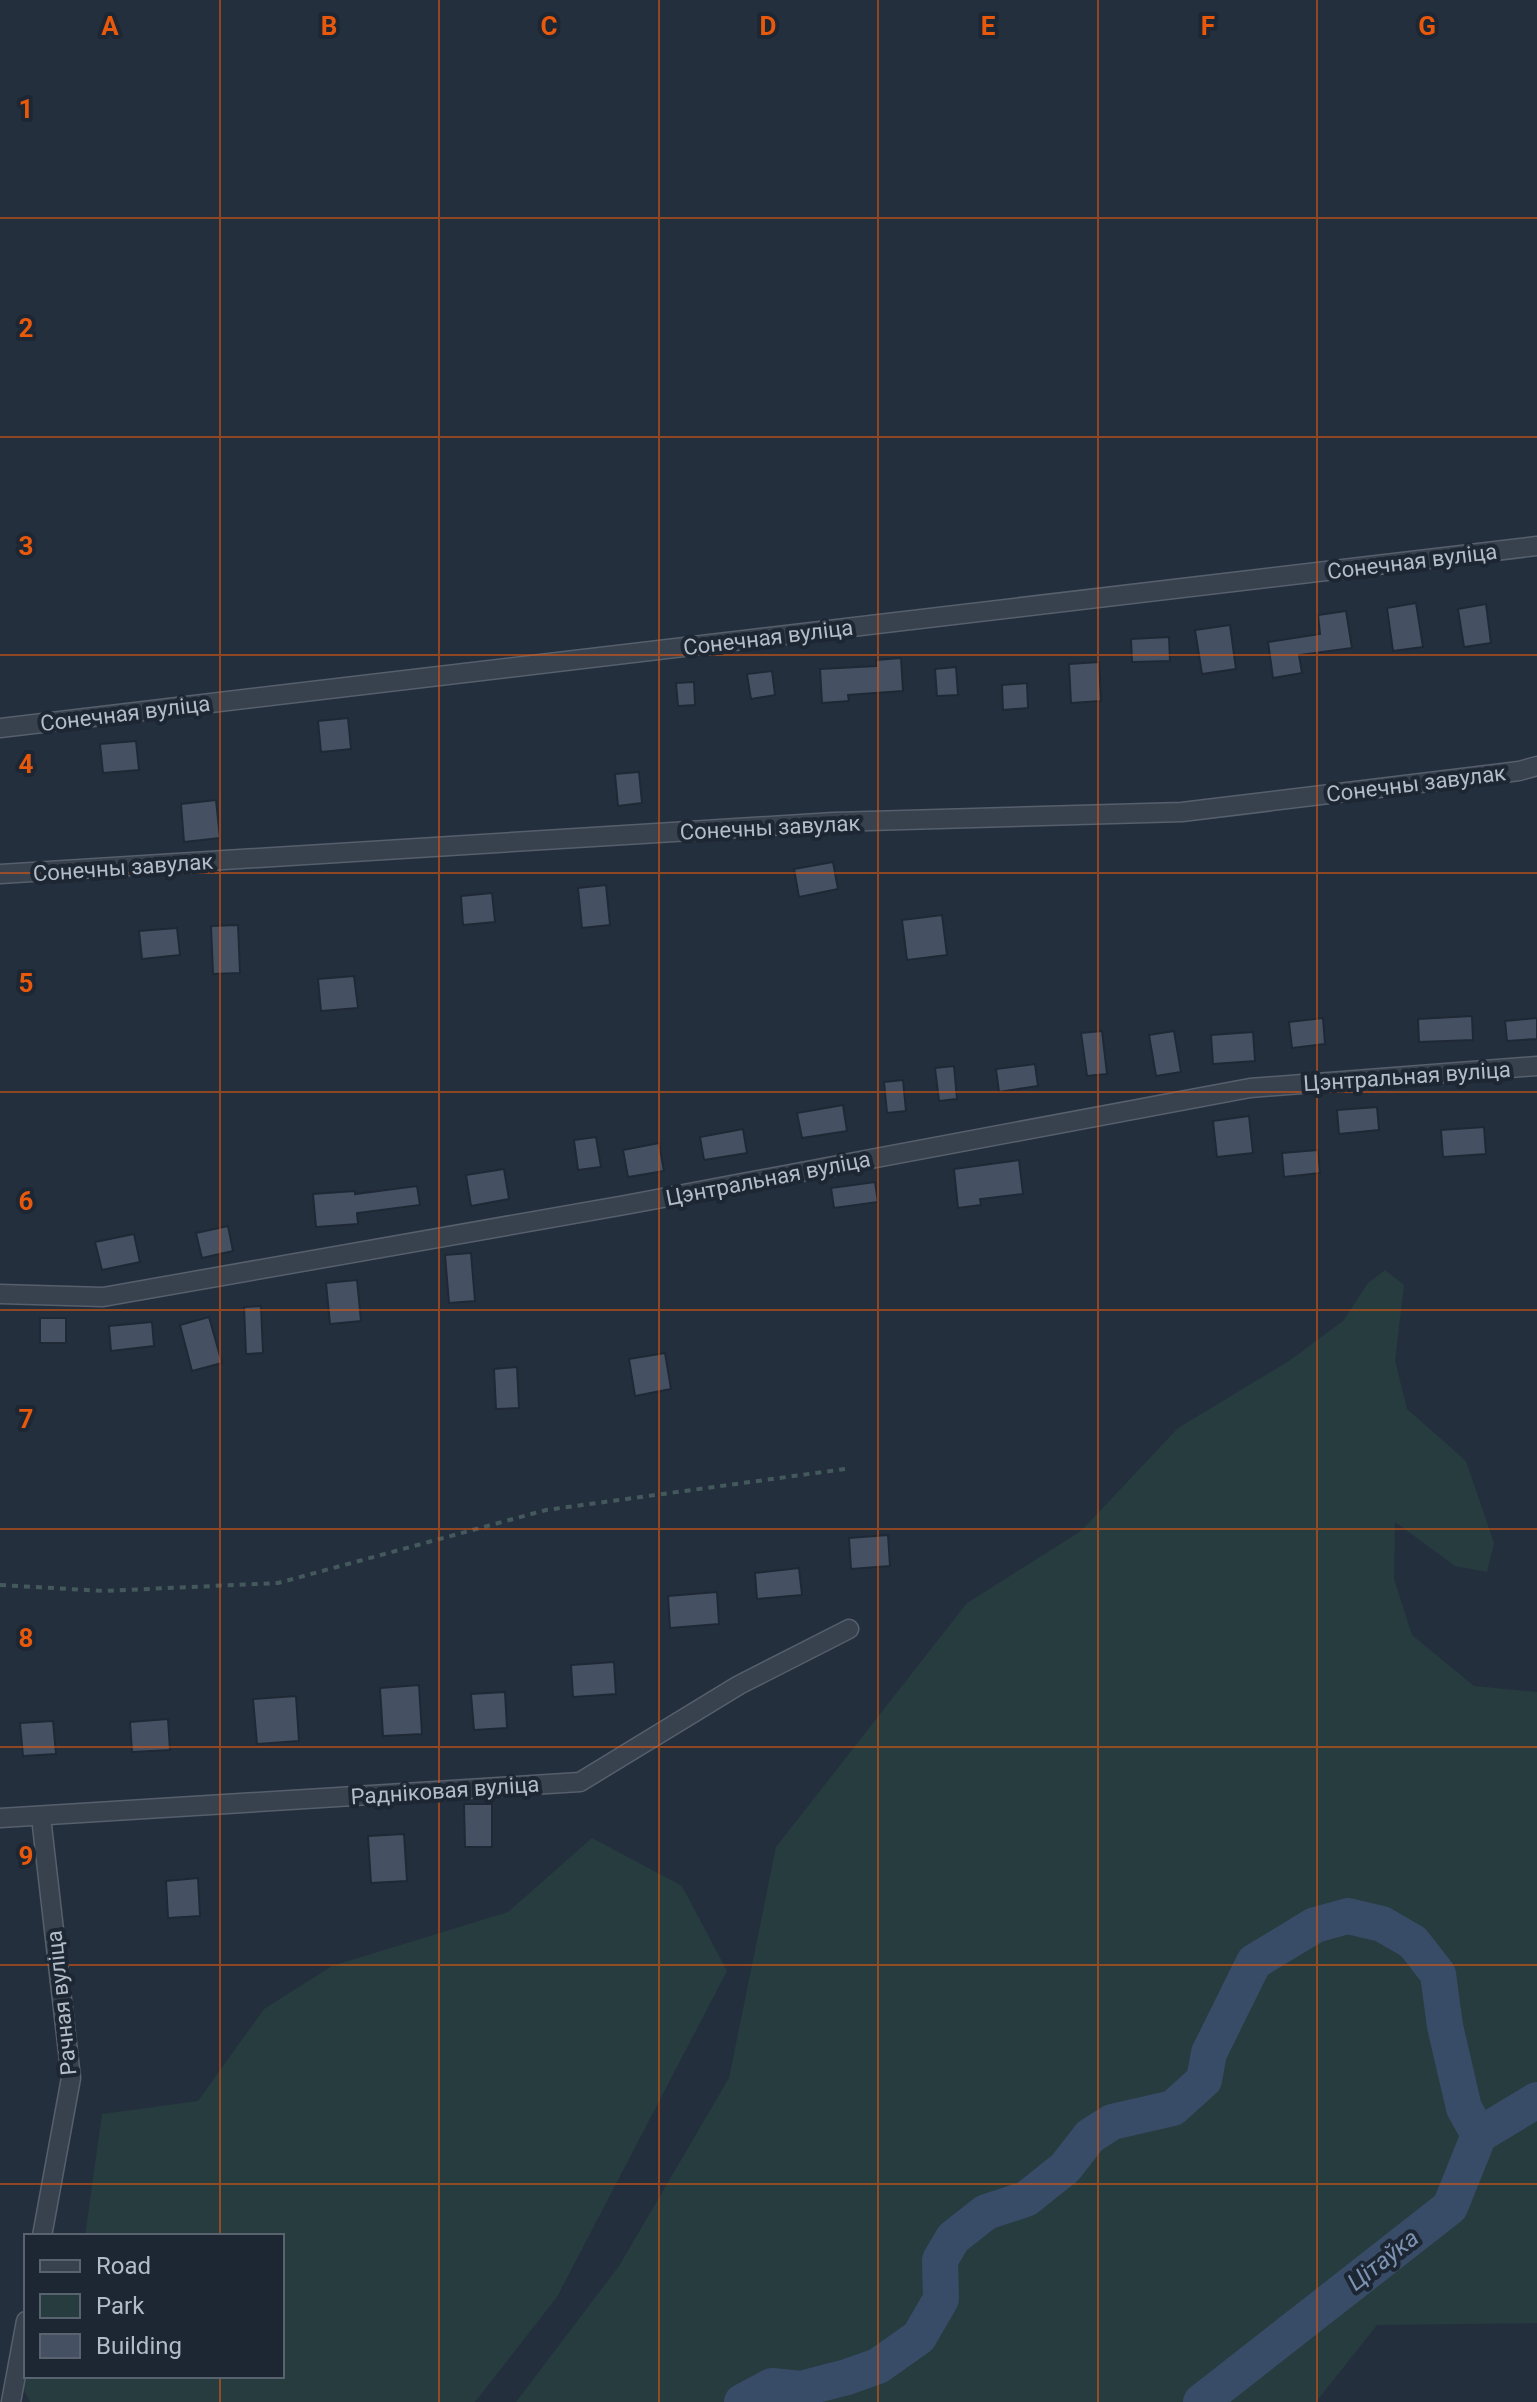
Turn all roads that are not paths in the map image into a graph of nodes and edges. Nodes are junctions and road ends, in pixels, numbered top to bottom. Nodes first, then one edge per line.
1 (1537, 546) edge
2 (0, 728) edge
3 (1537, 766) edge
4 (0, 874) edge
5 (1537, 1066) edge
6 (0, 1294) edge
7 (849, 1629) dead end
8 (41, 1817) junction
9 (0, 1818) edge
10 (42, 2234) edge
11 (24, 2332) edge
12 (11, 2402) edge

1 - 2 street, Сонечная вуліца
3 - 4 street, Сонечны завулак
5 - 6 street, Цэнтральная вуліца
7 - 8 street, Радніковая вуліца
8 - 9 street, Радніковая вуліца
8 - 10 street, Рачная вуліца
11 - 12 street

